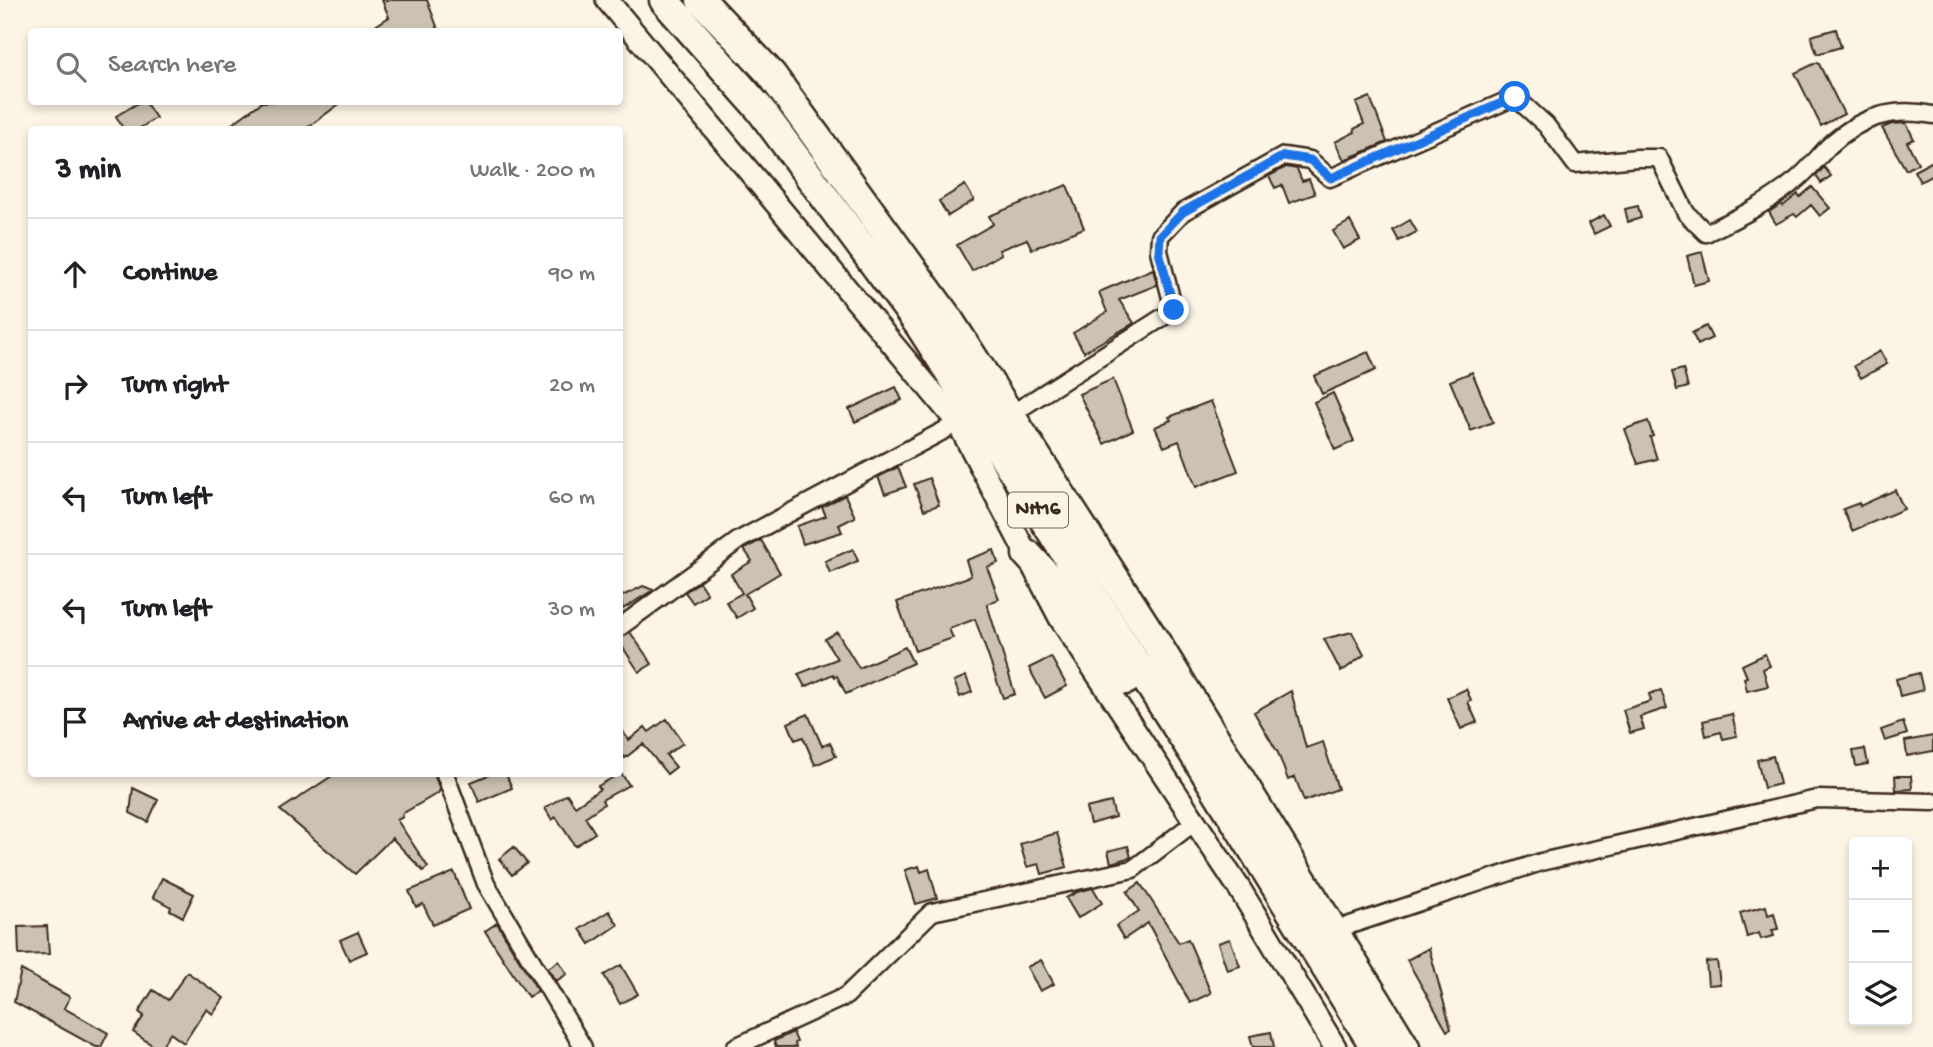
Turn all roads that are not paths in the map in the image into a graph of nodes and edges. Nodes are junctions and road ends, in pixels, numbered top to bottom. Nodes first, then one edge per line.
1 (607, 0) edge
2 (664, 0) edge
3 (701, 0) edge
4 (1933, 115) edge
5 (1010, 415) junction
6 (958, 423) junction
7 (1027, 554) junction
8 (623, 626) edge
9 (1194, 754) junction
10 (446, 777) edge
11 (1933, 802) edge
12 (1196, 821) junction
13 (1332, 931) junction
14 (583, 1047) edge
15 (735, 1047) edge
16 (1335, 1047) edge
17 (1374, 1047) edge
18 (1405, 1047) edge

1 - 6 street
2 - 9 highway, NH16
3 - 5 highway, NH16
4 - 5 street
5 - 13 highway, NH16
6 - 7 street
6 - 8 street
7 - 9 highway
7 - 12 street
9 - 17 highway, NH16
10 - 14 street
11 - 13 street
12 - 15 street
12 - 16 street
13 - 18 highway, NH16

